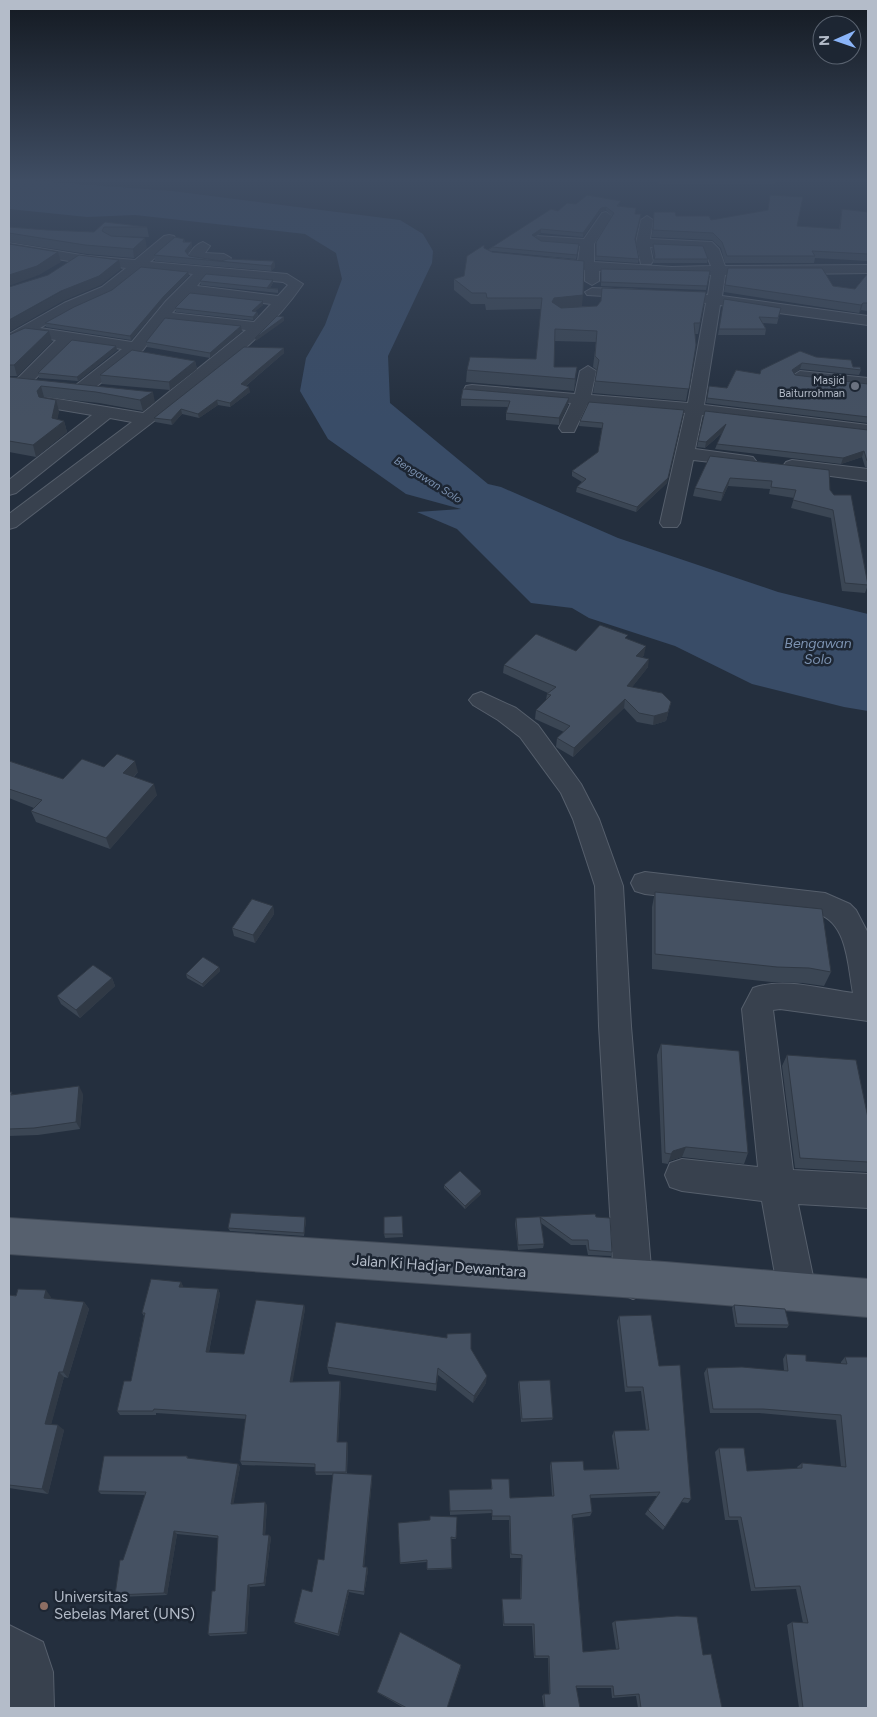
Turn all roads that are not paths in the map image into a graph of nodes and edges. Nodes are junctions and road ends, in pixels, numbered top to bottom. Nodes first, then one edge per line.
1 (75, 259) edge
2 (86, 259) edge
3 (144, 259) edge
4 (223, 259) edge
5 (586, 259) edge
6 (646, 259) edge
7 (715, 259) edge
8 (536, 261) edge
9 (252, 263) edge
10 (137, 265) junction
11 (592, 267) junction
12 (868, 269) edge
13 (648, 270) junction
14 (719, 270) junction
15 (58, 272) edge
16 (206, 272) junction
17 (242, 274) junction
18 (188, 289) junction
19 (657, 295) edge
20 (676, 296) edge
21 (713, 298) junction
22 (281, 302) junction
23 (43, 307) edge
24 (58, 311) junction
25 (161, 316) junction
26 (868, 321) edge
27 (257, 328) junction
28 (26, 330) junction
29 (69, 336) junction
30 (9, 340) edge
31 (140, 351) junction
32 (197, 362) edge
33 (214, 365) junction
34 (588, 371) dead end
35 (800, 376) edge
36 (15, 382) edge
37 (868, 383) edge
38 (42, 385) edge
39 (62, 387) edge
40 (82, 389) junction
41 (465, 389) edge
42 (110, 392) edge
43 (147, 395) edge
44 (9, 396) edge
45 (175, 398) junction
46 (582, 398) junction
47 (695, 409) junction
48 (107, 412) junction
49 (147, 419) junction
50 (568, 428) dead end
51 (868, 430) edge
52 (684, 453) junction
53 (868, 476) edge
54 (9, 490) edge
55 (9, 523) edge
56 (670, 523) dead end
57 (481, 700) dead end
58 (645, 883) dead end
59 (868, 993) edge
60 (868, 1008) edge
61 (682, 1175) dead end
62 (777, 1186) junction
63 (868, 1191) edge
64 (9, 1236) edge
65 (633, 1280) junction
66 (797, 1291) junction
67 (868, 1298) edge
68 (9, 1648) edge
69 (30, 1708) edge

1 - 15 street
2 - 10 street
3 - 10 street
4 - 16 street
5 - 11 street
6 - 13 street
7 - 14 street
8 - 11 street
9 - 17 street
10 - 16 street
10 - 24 street
11 - 13 street
11 - 19 street
12 - 14 street
13 - 14 street
14 - 21 street
16 - 17 street
16 - 18 street
17 - 22 street
18 - 22 street
18 - 25 street
20 - 21 street
21 - 26 street
21 - 47 street
22 - 27 street
23 - 24 street
24 - 28 street
25 - 27 street
25 - 31 street
27 - 33 street
28 - 29 street
28 - 30 street
29 - 31 street
29 - 36 street
31 - 40 street
32 - 33 street
33 - 45 street
34 - 46 street
35 - 37 street
36 - 38 street
39 - 40 street
40 - 42 street
41 - 46 street
43 - 45 street
44 - 48 street
45 - 49 street
46 - 47 street
46 - 50 street
47 - 51 street
47 - 52 street
48 - 49 street
48 - 54 street
49 - 55 street
52 - 53 street
52 - 56 street
57 - 65 street
58 - 59 street
60 - 62 street
61 - 62 street
62 - 63 street
62 - 66 street
64 - 65 main road, Jalan Ki Hadjar Dewantara
65 - 66 main road, Jalan Ki Hadjar Dewantara
66 - 67 main road, Jalan Ki Hadjar Dewantara
68 - 69 street

